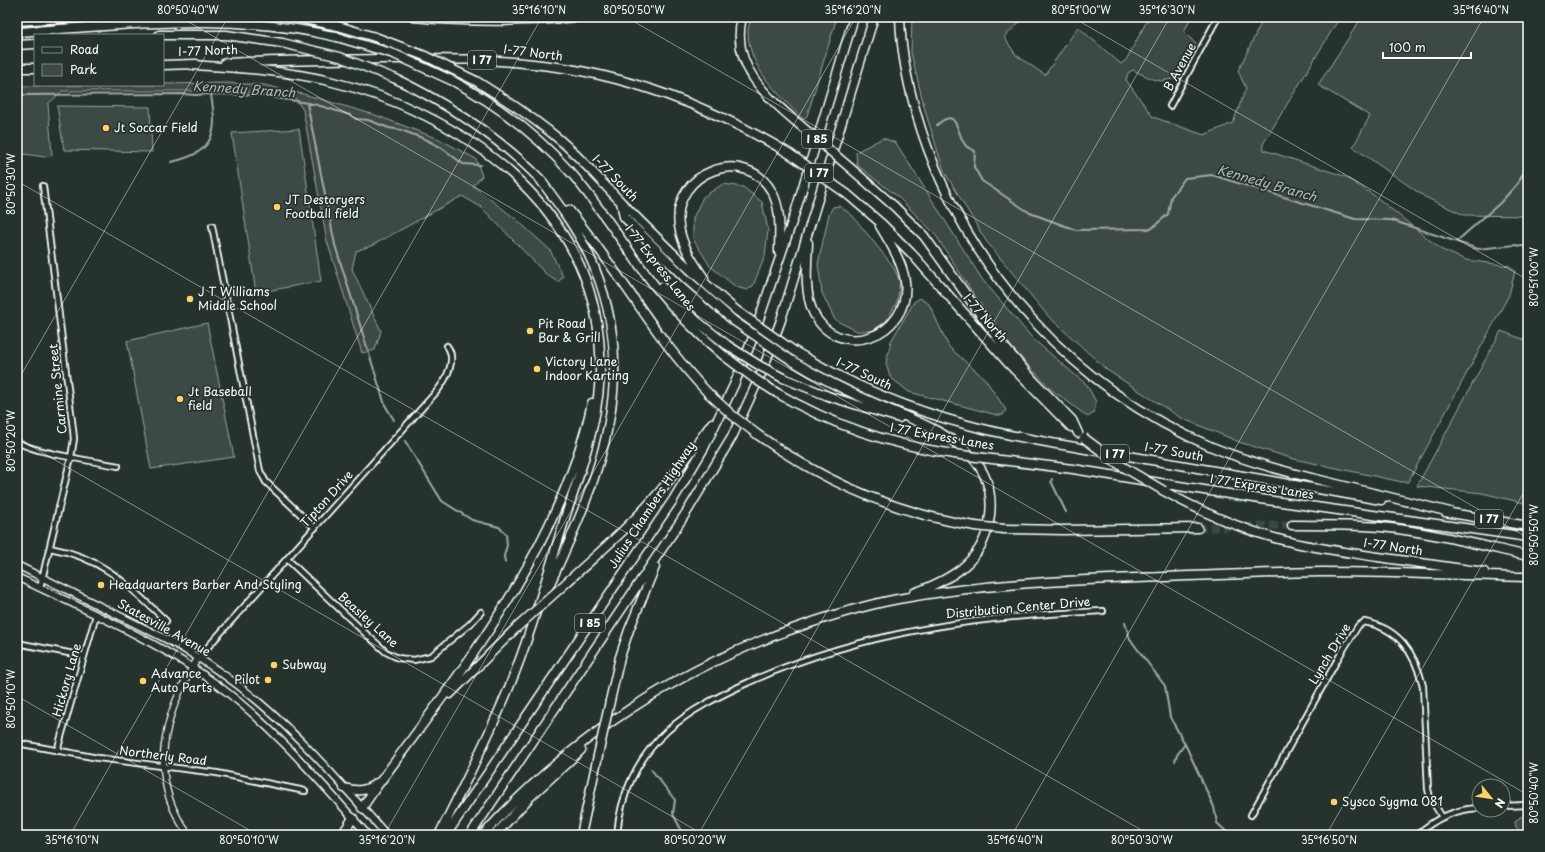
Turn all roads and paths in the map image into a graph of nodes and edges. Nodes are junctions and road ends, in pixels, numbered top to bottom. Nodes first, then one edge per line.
1 (79, 17) edge
2 (295, 17) edge
3 (413, 17) edge
4 (578, 17) edge
5 (742, 17) edge
6 (854, 17) edge
7 (874, 17) edge
8 (900, 17) edge
9 (1218, 17) edge
10 (17, 21) edge
11 (17, 32) edge
12 (164, 35) edge
13 (34, 44) edge
14 (17, 45) edge
15 (192, 64) junction
16 (164, 65) edge
17 (17, 68) edge
18 (34, 68) edge
19 (1170, 106) dead end
20 (539, 178) junction
21 (44, 186) dead end
22 (621, 202) junction
23 (874, 217) junction
24 (212, 226) dead end
25 (809, 230) junction
26 (636, 260) junction
27 (778, 261) junction
28 (711, 289) junction
29 (447, 346) dead end
30 (600, 365) junction
31 (725, 405) junction
32 (932, 428) junction
33 (1081, 436) junction
34 (17, 441) edge
35 (71, 457) junction
36 (118, 466) dead end
37 (1450, 512) junction
38 (1292, 525) tunnel mouth
39 (1528, 526) edge
40 (315, 528) junction
41 (1198, 528) tunnel mouth
42 (1528, 537) edge
43 (50, 548) junction
44 (663, 548) junction
45 (1528, 556) edge
46 (287, 559) junction
47 (17, 565) edge
48 (17, 577) edge
49 (1525, 577) edge
50 (42, 578) junction
51 (40, 588) junction
52 (898, 599) junction
53 (1103, 611) dead end
54 (481, 612) dead end
55 (96, 615) junction
56 (534, 617) junction
57 (166, 621) dead end
58 (17, 643) edge
59 (84, 656) junction
60 (198, 658) junction
61 (193, 667) junction
62 (621, 716) junction
63 (429, 717) junction
64 (17, 744) edge
65 (57, 751) junction
66 (163, 766) junction
67 (381, 780) junction
68 (344, 788) junction
69 (306, 791) dead end
70 (1528, 805) edge
71 (1511, 806) edge
72 (362, 808) junction
73 (1471, 809) edge
74 (1251, 815) dead end
75 (1442, 817) junction
76 (353, 818) junction
77 (189, 835) edge
78 (342, 835) edge
79 (368, 835) edge
80 (387, 835) edge
81 (439, 835) edge
82 (446, 835) edge
83 (470, 835) edge
84 (483, 835) edge
85 (495, 835) edge
86 (581, 835) edge
87 (617, 835) edge
88 (1418, 835) edge

1 - 10 highway
2 - 22 highway, I-77 South / I 77, bridge
3 - 4 highway
5 - 33 highway, bridge
6 - 27 highway, Julius Chambers Highway / I 85
7 - 25 highway, I 85
8 - 37 highway
9 - 19 street, B Avenue
11 - 26 highway, I 77 Express Lanes / I 77, bridge
12 - 20 highway, bridge
13 - 14 highway
15 - 16 highway, I-77 North / I 77
15 - 23 highway, I-77 North / I 77, bridge
15 - 30 highway
17 - 18 highway
20 - 41 highway, bridge
20 - 56 highway
21 - 35 street, Carmine Street
22 - 28 highway, I-77 South / I 77
22 - 32 highway, bridge
23 - 25 highway
23 - 33 highway, I-77 North / I 77
24 - 40 street
25 - 44 highway, I 85
26 - 32 highway, bridge
26 - 42 highway, I 77 Express Lanes / I 77, bridge
27 - 28 highway
27 - 31 highway, Julius Chambers Highway / I 85
28 - 37 highway, I-77 South / I 77, bridge
29 - 40 street, Tipton Drive
30 - 56 highway
30 - 63 highway
31 - 63 highway, bridge
31 - 82 highway, Julius Chambers Highway / I 85
32 - 52 highway
33 - 49 highway, I-77 North / I 77, bridge
34 - 35 street
35 - 36 street
35 - 43 street, Carmine Street
37 - 39 highway, I-77 South / I 77
38 - 45 highway, I 77
40 - 46 street, Tipton Drive
43 - 50 street, Carmine Street
43 - 57 street
44 - 83 highway, I 85
44 - 86 highway, bridge
46 - 54 street, Beasley Lane
46 - 60 street, Tipton Drive
47 - 50 main road, Statesville Avenue
48 - 51 main road, Statesville Avenue
49 - 52 highway
50 - 51 street, Carmine Street
50 - 60 main road, Statesville Avenue
51 - 55 main road, Statesville Avenue
52 - 62 highway
53 - 87 street, Distribution Center Drive
55 - 59 street, Hickory Lane
55 - 61 main road, Statesville Avenue
56 - 81 highway
58 - 59 street
59 - 65 street, Hickory Lane
60 - 61 street
60 - 68 main road, Statesville Avenue
61 - 66 street
61 - 76 main road, Statesville Avenue
62 - 84 highway
62 - 85 highway
63 - 67 highway
64 - 65 street, Northerly Road
65 - 66 street, Northerly Road
66 - 69 street, Northerly Road
66 - 77 street
67 - 68 highway
67 - 72 highway
68 - 72 main road, Statesville Avenue
70 - 71 street
72 - 76 main road
72 - 80 main road, Statesville Avenue
73 - 75 street
74 - 75 street, Lynch Drive
75 - 88 street
76 - 78 highway
76 - 79 main road, Statesville Avenue

